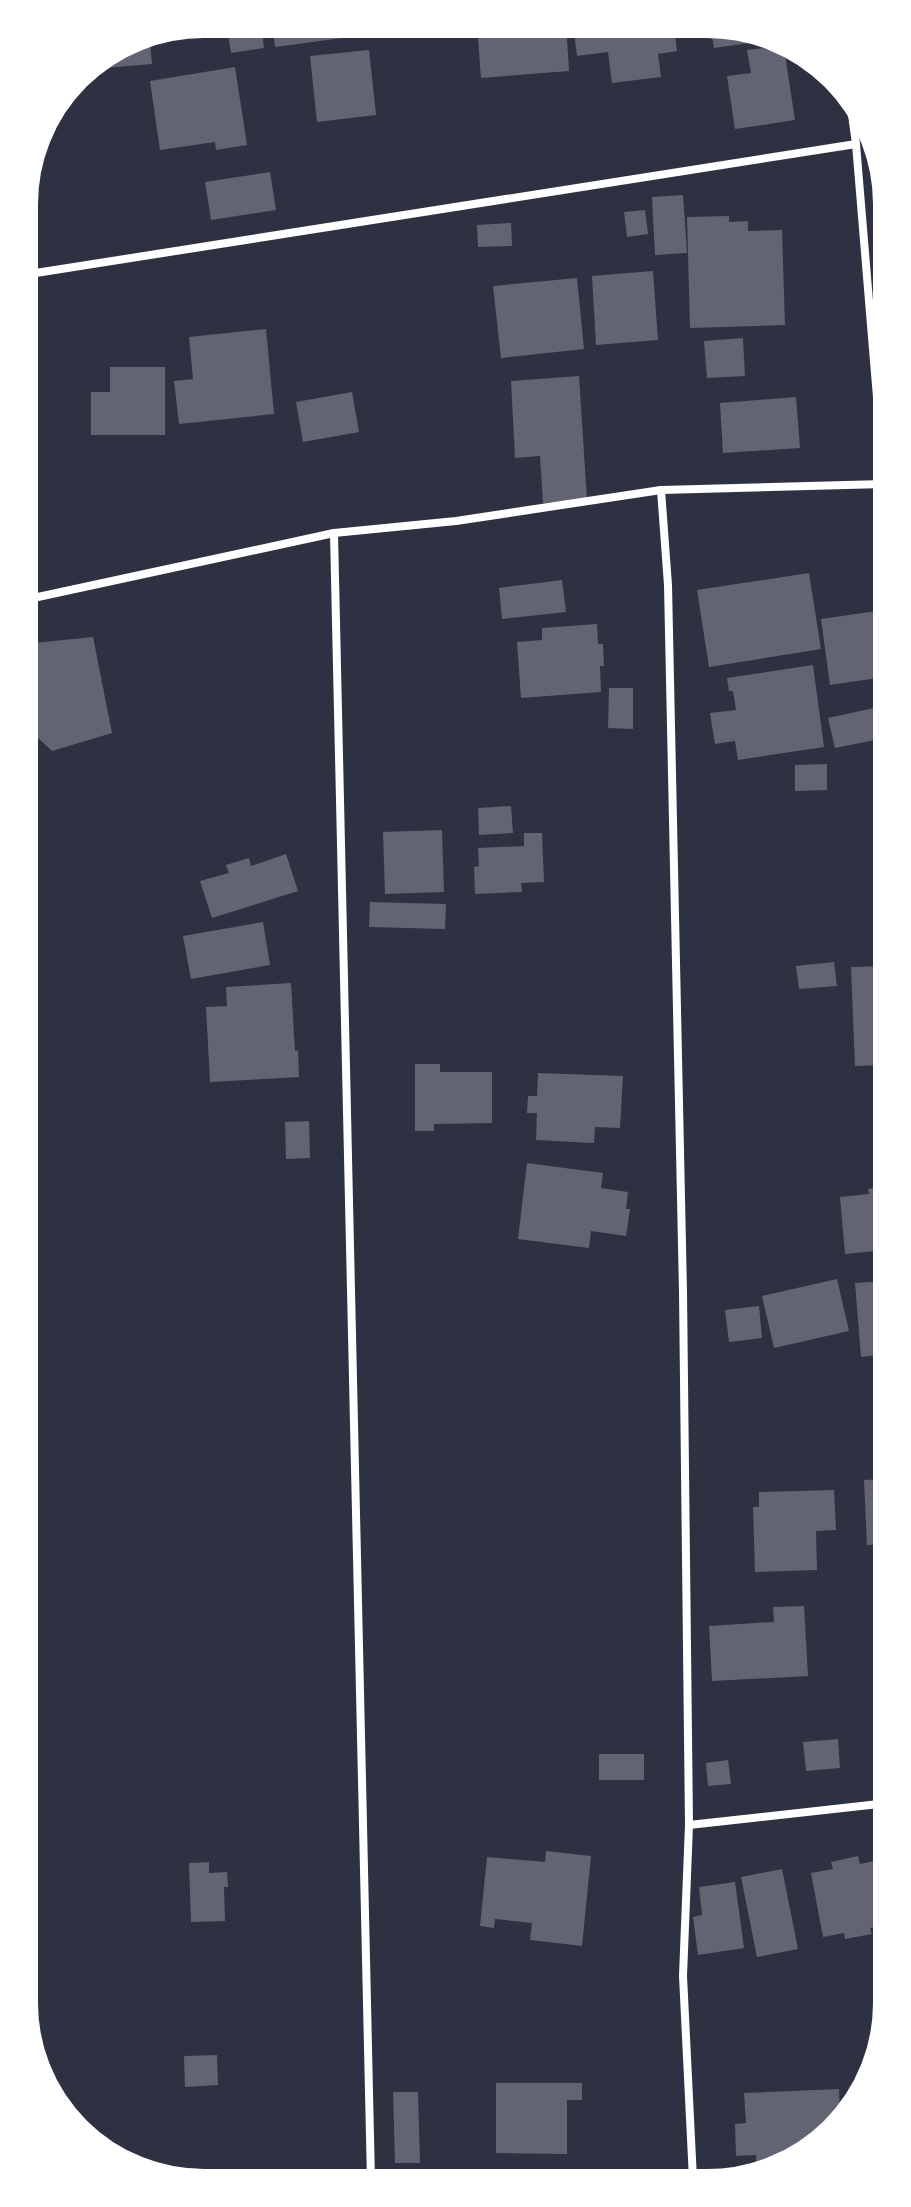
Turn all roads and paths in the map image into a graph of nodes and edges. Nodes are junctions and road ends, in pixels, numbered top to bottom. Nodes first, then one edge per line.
1 (853, 120) edge
2 (856, 144) junction
3 (36, 273) edge
4 (875, 374) edge
5 (875, 483) edge
6 (661, 490) junction
7 (334, 533) junction
8 (36, 597) edge
9 (875, 1804) edge
10 (689, 1825) junction
11 (371, 2171) edge
12 (693, 2171) edge

1 - 2 street
2 - 3 street
2 - 4 street
5 - 6 street
6 - 7 street
6 - 10 street
7 - 8 street
7 - 11 street
9 - 10 street
10 - 12 street

